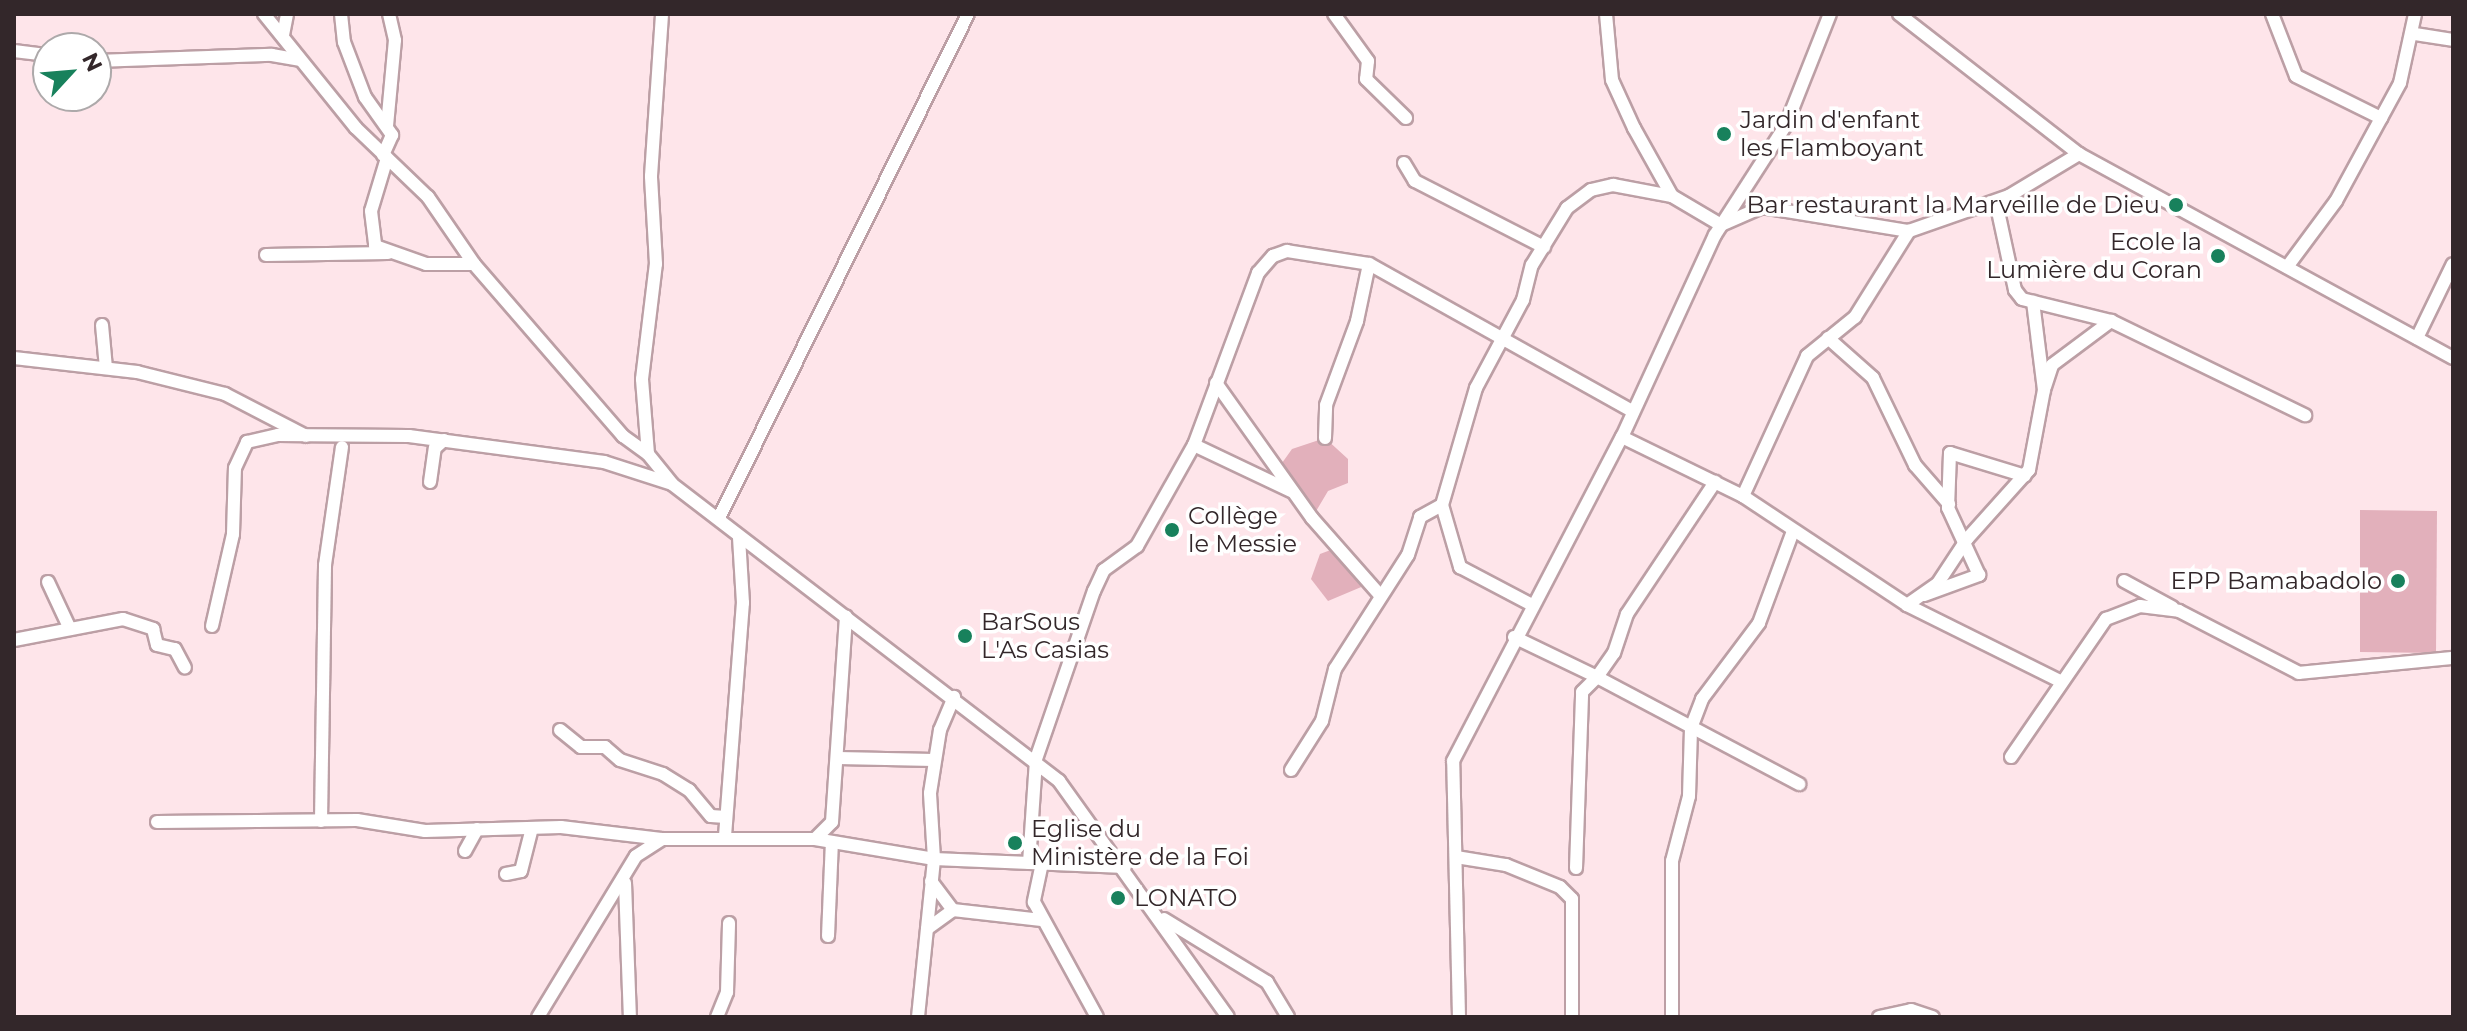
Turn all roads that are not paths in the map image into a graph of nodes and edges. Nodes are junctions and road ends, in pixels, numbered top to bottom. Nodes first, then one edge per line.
1 (264, 14) edge
2 (287, 14) edge
3 (341, 14) edge
4 (389, 14) edge
5 (662, 14) edge
6 (968, 14) edge
7 (1334, 14) edge
8 (1606, 14) edge
9 (1830, 14) edge
10 (1899, 14) edge
11 (2272, 14) edge
12 (2415, 14) edge
13 (2415, 34) junction
14 (283, 35) junction
15 (2453, 40) edge
16 (112, 60) edge
17 (300, 60) junction
18 (1406, 118) dead end
19 (2381, 118) junction
20 (387, 126) junction
21 (2079, 154) junction
22 (385, 156) junction
23 (1404, 163) dead end
24 (1672, 196) junction
25 (1996, 202) junction
26 (1721, 225) junction
27 (1909, 231) junction
28 (1544, 247) junction
29 (388, 253) junction
30 (266, 255) dead end
31 (474, 264) junction
32 (1369, 264) junction
33 (2453, 264) edge
34 (2287, 267) junction
35 (2033, 302) junction
36 (2111, 321) junction
37 (102, 325) dead end
38 (1828, 338) junction
39 (2417, 338) junction
40 (1503, 341) junction
41 (2453, 358) edge
42 (14, 361) edge
43 (106, 368) junction
44 (1216, 383) junction
45 (2044, 390) junction
46 (1632, 411) junction
47 (2305, 415) dead end
48 (306, 436) junction
49 (1622, 437) junction
50 (1325, 438) dead end
51 (444, 440) junction
52 (1194, 445) junction
53 (342, 447) dead end
54 (648, 454) junction
55 (2025, 476) junction
56 (430, 482) dead end
57 (1715, 482) junction
58 (672, 484) junction
59 (1293, 492) junction
60 (1743, 496) junction
61 (1949, 504) junction
62 (1442, 505) junction
63 (719, 518) junction
64 (1793, 531) junction
65 (739, 537) junction
66 (1964, 545) junction
67 (2124, 581) dead end
68 (48, 582) dead end
69 (1380, 595) junction
70 (1921, 595) junction
71 (1532, 605) junction
72 (1907, 605) junction
73 (2179, 611) junction
74 (846, 616) junction
75 (212, 626) dead end
76 (70, 629) junction
77 (1514, 637) junction
78 (14, 640) edge
79 (2453, 658) edge
80 (185, 668) dead end
81 (1597, 677) junction
82 (2058, 680) junction
83 (954, 697) junction
84 (1691, 728) junction
85 (560, 730) dead end
86 (2011, 757) dead end
87 (838, 758) junction
88 (1036, 759) junction
89 (934, 760) junction
90 (1291, 770) dead end
91 (1799, 784) dead end
92 (726, 817) junction
93 (321, 821) junction
94 (157, 822) dead end
95 (832, 822) junction
96 (532, 828) junction
97 (477, 829) junction
98 (725, 836) junction
99 (662, 839) junction
100 (815, 839) junction
101 (837, 843) junction
102 (1111, 847) junction
103 (465, 851) dead end
104 (1456, 857) junction
105 (934, 859) junction
106 (1036, 863) junction
107 (1090, 866) junction
108 (1125, 867) junction
109 (1576, 868) dead end
110 (506, 874) dead end
111 (931, 881) junction
112 (625, 883) junction
113 (953, 910) junction
114 (1161, 918) junction
115 (1041, 920) junction
116 (729, 923) dead end
117 (927, 929) junction
118 (828, 936) dead end
119 (538, 1017) edge
120 (630, 1017) edge
121 (717, 1017) edge
122 (918, 1017) edge
123 (1097, 1017) edge
124 (1228, 1017) edge
125 (1288, 1017) edge
126 (1459, 1017) edge
127 (1572, 1017) edge
128 (1672, 1017) edge
129 (1879, 1017) edge
130 (1933, 1017) edge

1 - 14 street
2 - 14 street
3 - 20 street
4 - 20 street
5 - 54 street
6 - 63 street
7 - 18 street
8 - 24 street
9 - 26 street
10 - 21 street
11 - 19 street
12 - 13 street
13 - 15 street
13 - 19 street
14 - 17 street
16 - 17 street
17 - 22 street
19 - 34 street
20 - 22 street
21 - 25 street
21 - 34 street
22 - 29 street
22 - 31 street
23 - 28 street
24 - 26 street
24 - 28 street
25 - 27 street
25 - 35 street
26 - 27 street
26 - 46 street
27 - 38 street
28 - 40 street
29 - 30 street
29 - 31 street
31 - 54 street
32 - 40 street
32 - 44 street
32 - 50 street
33 - 39 street
34 - 39 street
35 - 36 street
35 - 45 street
36 - 45 street
36 - 47 street
37 - 43 street
38 - 60 street
38 - 61 street
39 - 41 street
40 - 46 street
40 - 62 street
42 - 43 street
43 - 48 street
44 - 52 street
44 - 59 street
45 - 55 street
46 - 49 street
48 - 51 street
48 - 75 street
49 - 57 street
49 - 71 street
51 - 56 street
51 - 58 street
52 - 59 street
52 - 88 street
53 - 93 street
54 - 58 street
55 - 61 street
55 - 66 street
57 - 60 street
57 - 81 street
58 - 63 street
59 - 69 street
60 - 64 street
61 - 66 street
62 - 69 street
62 - 71 street
63 - 65 street
64 - 72 street
64 - 84 street
65 - 74 street
65 - 92 street
66 - 70 street
66 - 70 street
67 - 73 street
68 - 76 street
69 - 90 street
70 - 72 street
71 - 77 street
72 - 82 street
73 - 79 street
73 - 82 street
74 - 83 street
74 - 87 street
76 - 78 street
76 - 80 street
77 - 81 street
77 - 104 street
81 - 84 street
81 - 109 street
82 - 86 street
83 - 88 street
83 - 89 street
84 - 91 street
84 - 128 street
85 - 92 street
87 - 89 street
87 - 95 street
88 - 102 street
88 - 106 street
89 - 105 street
92 - 98 street
93 - 94 street
93 - 97 street
95 - 100 street
95 - 101 street
96 - 97 street
96 - 99 street
96 - 110 street
97 - 103 street
98 - 99 street
98 - 100 street
99 - 112 street
100 - 101 street
101 - 105 street
101 - 118 street
102 - 107 street
102 - 108 street
104 - 126 street
104 - 127 street
105 - 106 street
105 - 111 street
106 - 107 street
106 - 115 street
107 - 108 street
108 - 114 street
111 - 113 street
111 - 117 street
112 - 119 street
112 - 120 street
113 - 115 street
113 - 117 street
114 - 124 street
114 - 125 street
115 - 123 street
116 - 121 street
117 - 122 street
129 - 130 street

